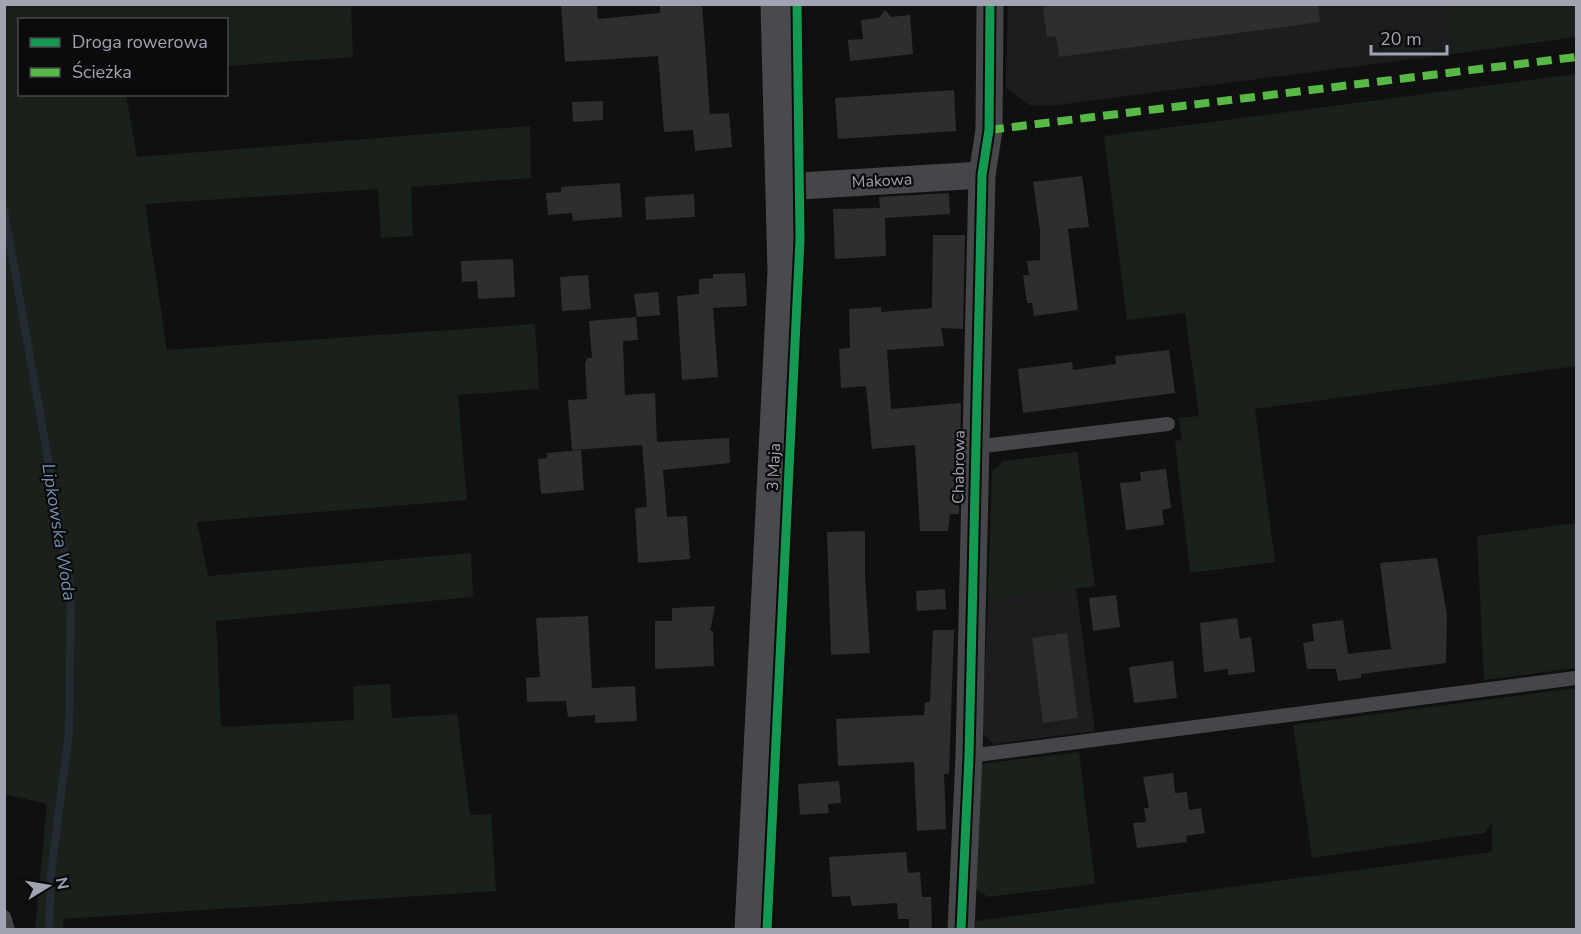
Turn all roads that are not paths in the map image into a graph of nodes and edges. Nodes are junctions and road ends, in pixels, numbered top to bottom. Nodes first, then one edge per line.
1 (777, 4) edge
2 (990, 4) edge
3 (982, 175) junction
4 (783, 187) junction
5 (1168, 424) dead end
6 (975, 447) junction
7 (1576, 678) edge
8 (969, 756) junction
9 (4, 917) edge
10 (8, 930) edge
11 (751, 930) edge
12 (962, 930) edge

1 - 4 main road, 3 Maja
2 - 3 street, Chabrowa
3 - 4 street, Makowa
3 - 6 street, Chabrowa
4 - 11 main road, 3 Maja
5 - 6 lane
6 - 8 street, Chabrowa
7 - 8 lane
8 - 12 street, Chabrowa
9 - 10 lane

